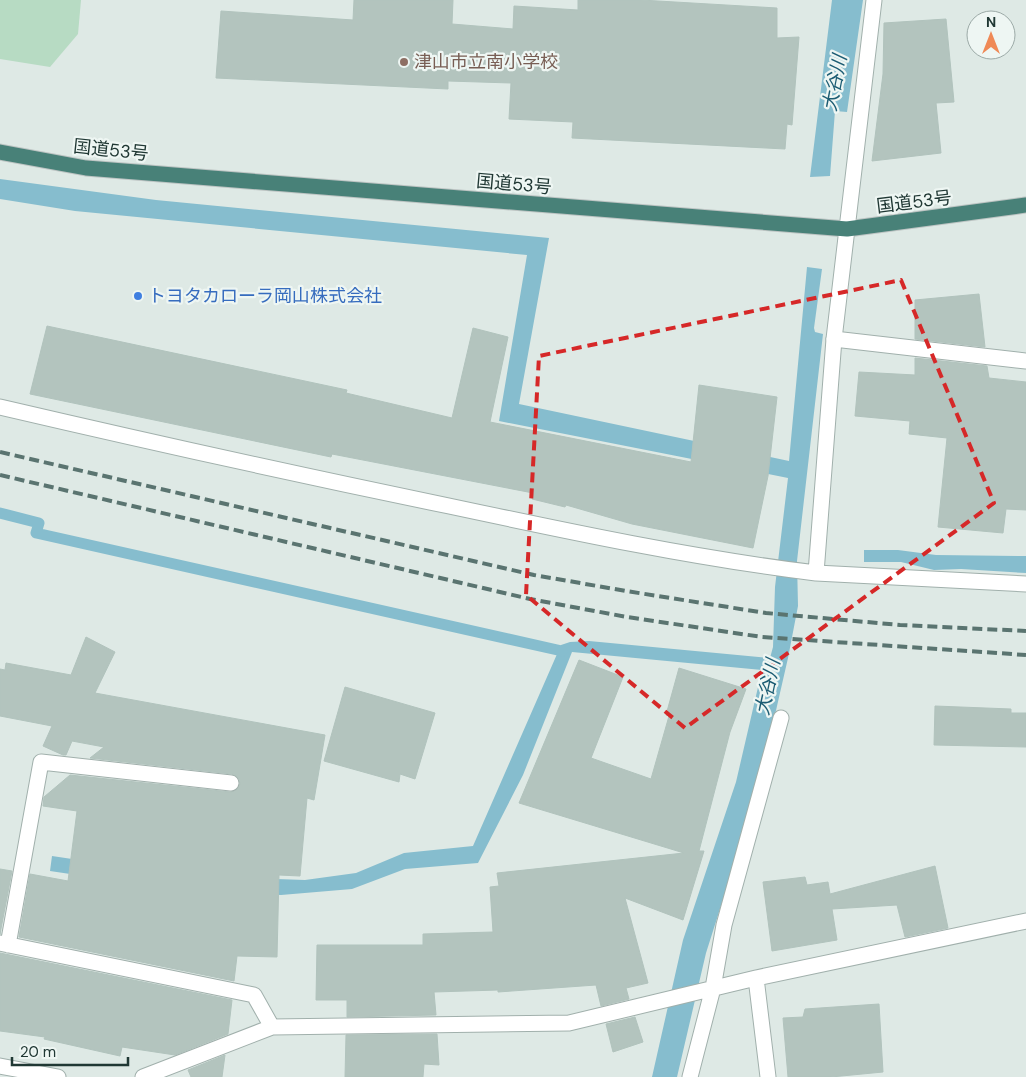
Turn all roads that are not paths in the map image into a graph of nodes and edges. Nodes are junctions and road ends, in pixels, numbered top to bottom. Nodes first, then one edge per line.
1 (874, 0) edge
2 (0, 152) edge
3 (1026, 205) edge
4 (847, 229) junction
5 (834, 339) junction
6 (1026, 361) edge
7 (0, 407) edge
8 (811, 572) junction
9 (1026, 584) edge
10 (781, 718) dead end
11 (231, 783) dead end
12 (1026, 921) edge
13 (4, 944) edge
14 (756, 978) junction
15 (714, 988) junction
16 (272, 1027) junction
17 (0, 1066) edge
18 (58, 1077) edge
19 (143, 1077) edge
20 (690, 1077) edge
21 (768, 1077) edge

1 - 4 street
2 - 4 highway, 国道53号
3 - 4 highway, 国道53号
4 - 5 street
5 - 6 street
5 - 8 street
7 - 8 street
8 - 9 street
10 - 15 street
11 - 13 street
12 - 14 street
13 - 16 street
14 - 15 street
14 - 21 street
15 - 16 street
15 - 20 street
16 - 19 street
17 - 18 street

